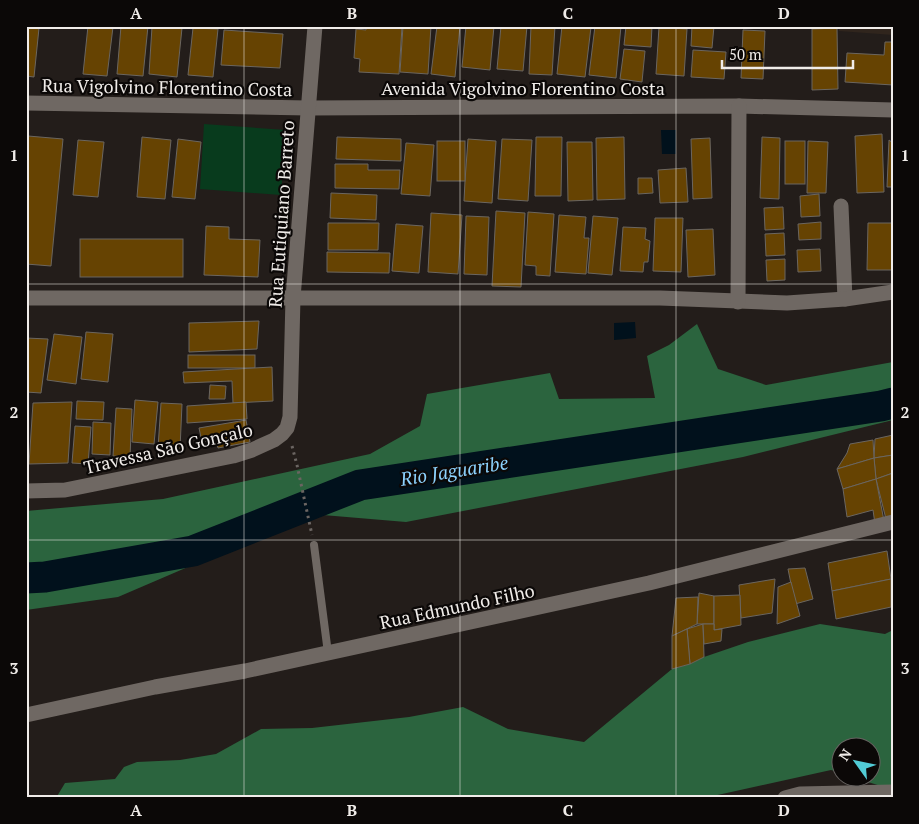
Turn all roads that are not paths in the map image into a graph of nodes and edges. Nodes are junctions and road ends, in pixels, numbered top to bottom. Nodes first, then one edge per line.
1 (315, 26) edge
2 (26, 103) edge
3 (739, 106) junction
4 (308, 108) junction
5 (893, 110) edge
6 (841, 206) dead end
7 (893, 292) edge
8 (26, 298) edge
9 (293, 298) junction
10 (845, 299) junction
11 (738, 302) junction
12 (290, 404) joint
13 (26, 491) edge
14 (893, 522) edge
15 (314, 546) road end
16 (328, 653) junction
17 (26, 715) edge
18 (893, 792) edge
19 (800, 796) edge
20 (845, 796) edge
21 (785, 798) edge

1 - 4 street, Rua Eutiquiano Barreto
2 - 4 street, Rua Vigolvino Florentino Costa
3 - 4 street, Avenida Vigolvino Florentino Costa
3 - 5 street
3 - 11 street
4 - 9 street, Rua Eutiquiano Barreto
6 - 10 street
7 - 10 street
8 - 9 street
9 - 11 street
9 - 12 street, Rua Eutiquiano Barreto
10 - 11 street
12 - 13 street, Travessa São Gonçalo
14 - 16 street, Rua Edmundo Filho
15 - 16 lane
16 - 17 street, Rua Edmundo Filho
18 - 20 street
19 - 20 street
19 - 21 street

